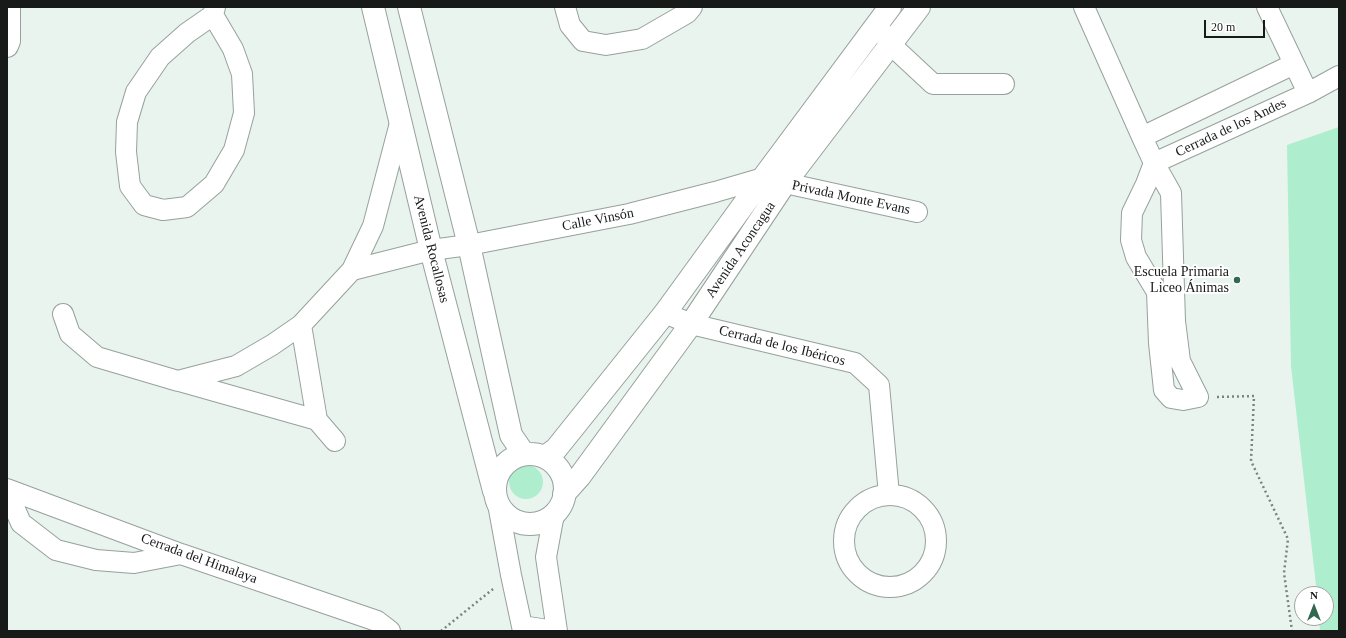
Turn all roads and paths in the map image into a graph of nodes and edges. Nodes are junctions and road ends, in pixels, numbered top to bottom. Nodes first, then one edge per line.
1 (8, 7) edge
2 (373, 7) edge
3 (409, 7) edge
4 (565, 7) edge
5 (692, 7) edge
6 (890, 7) edge
7 (919, 7) edge
8 (1084, 7) edge
9 (1267, 7) edge
10 (214, 11) edge
11 (877, 16) edge
12 (890, 44) junction
13 (7, 46) edge
14 (420, 52) junction
15 (386, 60) junction
16 (1294, 64) junction
17 (1339, 76) edge
18 (1004, 84) dead end
19 (1308, 93) junction
20 (400, 123) junction
21 (1142, 137) junction
22 (1154, 163) junction
23 (762, 178) junction
24 (786, 183) junction
25 (917, 212) dead end
26 (469, 245) junction
27 (431, 250) junction
28 (352, 270) junction
29 (665, 313) junction
30 (63, 314) dead end
31 (691, 324) junction
32 (301, 325) junction
33 (178, 381) junction
34 (1198, 397) junction
35 (317, 420) junction
36 (335, 441) dead end
37 (535, 456) junction
38 (7, 490) edge
39 (564, 494) junction
40 (889, 495) junction
41 (496, 497) junction
42 (554, 514) junction
43 (180, 554) junction
44 (511, 575) junction
45 (522, 628) edge
46 (390, 631) edge
47 (441, 631) edge
48 (554, 631) edge
49 (557, 631) edge
50 (1292, 631) edge

1 - 13 street
2 - 15 street, Avenida Rocallosas
3 - 14 street
4 - 5 street
6 - 11 street, Avenida Aconcagua
7 - 12 street, Avenida Aconcagua
8 - 21 street
9 - 16 street
10 - 10 street
11 - 12 street
11 - 23 street, Avenida Aconcagua
12 - 18 street
12 - 24 street, Avenida Aconcagua
14 - 15 street
14 - 26 street
15 - 20 street, Avenida Rocallosas
16 - 19 street
16 - 21 street
17 - 19 street, Cerrada de los Andes
19 - 22 street, Cerrada de los Andes
20 - 27 street, Avenida Rocallosas
20 - 28 street
21 - 22 street
22 - 34 street
22 - 34 street
23 - 26 street, Calle Vinsón
23 - 29 street, Avenida Aconcagua
24 - 25 street, Privada Monte Evans
24 - 31 street, Avenida Aconcagua
26 - 27 street, Calle Vinsón
26 - 37 street
27 - 28 street, Calle Vinsón
27 - 41 street, Avenida Rocallosas
28 - 32 street
29 - 31 street, Cerrada de los Ibéricos
29 - 37 street, Avenida Aconcagua
30 - 33 street
31 - 39 street, Avenida Aconcagua
31 - 40 street, Cerrada de los Ibéricos
32 - 33 street
32 - 35 street
33 - 35 street
34 - 50 path
35 - 36 street
37 - 39 street
37 - 41 street
38 - 43 street, Cerrada del Himalaya
38 - 43 street
39 - 42 street
40 - 40 street
41 - 42 street
41 - 44 street, Avenida Rocallosas
42 - 49 street
43 - 46 street, Cerrada del Himalaya
44 - 45 street, Avenida Rocallosas
44 - 47 path
45 - 48 street

